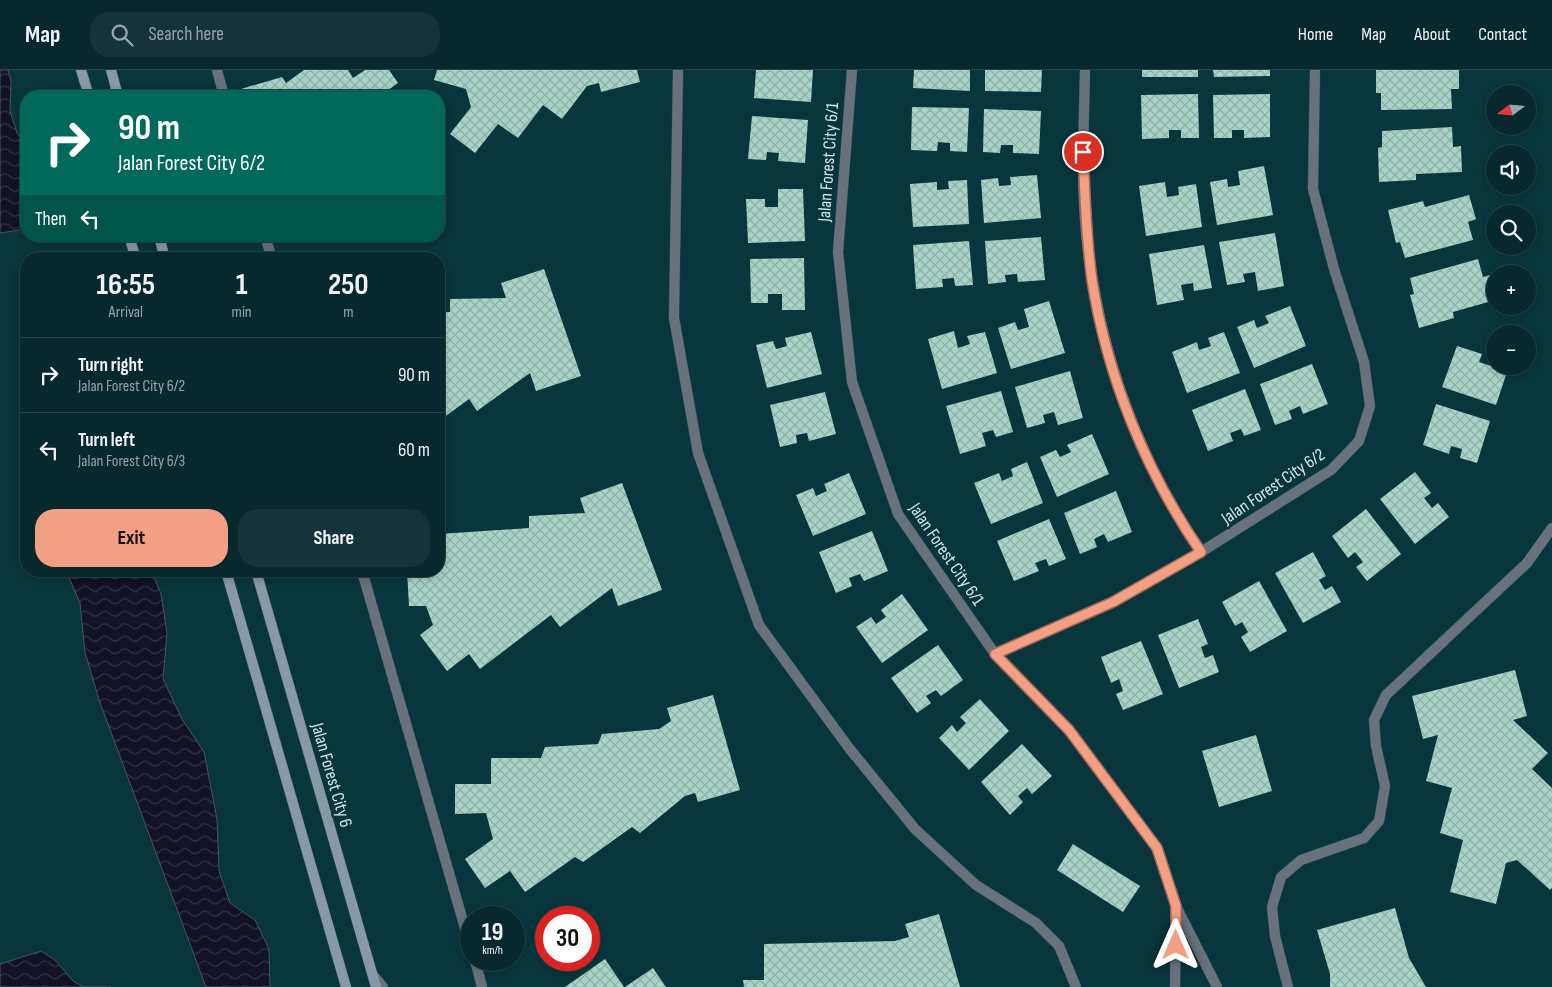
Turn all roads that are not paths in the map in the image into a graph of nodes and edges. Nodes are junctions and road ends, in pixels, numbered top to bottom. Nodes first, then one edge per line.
1 (81, 70) edge
2 (110, 70) edge
3 (217, 70) edge
4 (678, 70) edge
5 (852, 70) edge
6 (1085, 70) edge
7 (1315, 70) edge
8 (87, 90) edge
9 (116, 90) edge
10 (222, 90) edge
11 (1552, 528) edge
12 (1201, 552) junction
13 (228, 577) edge
14 (258, 577) edge
15 (364, 577) edge
16 (995, 654) junction
17 (1176, 906) junction
18 (460, 911) edge
19 (477, 971) edge
20 (373, 975) junction
21 (346, 987) edge
22 (376, 987) edge
23 (383, 987) edge
24 (482, 987) edge
25 (1076, 987) edge
26 (1175, 987) edge
27 (1217, 987) edge
28 (1288, 987) edge

1 - 8 street
2 - 9 street
3 - 10 street
4 - 25 street
5 - 16 street, Jalan Forest City 6/1
6 - 12 street
7 - 12 street, Jalan Forest City 6/2
11 - 28 street
12 - 16 street, Jalan Forest City 6/2
13 - 21 street
14 - 20 street, Jalan Forest City 6
15 - 18 street
16 - 17 street, Jalan Forest City 6/1
17 - 26 street, Jalan Forest City 6/1
17 - 27 street, Jalan Forest City 6/1
19 - 24 street
20 - 22 street, Jalan Forest City 6
20 - 23 street

